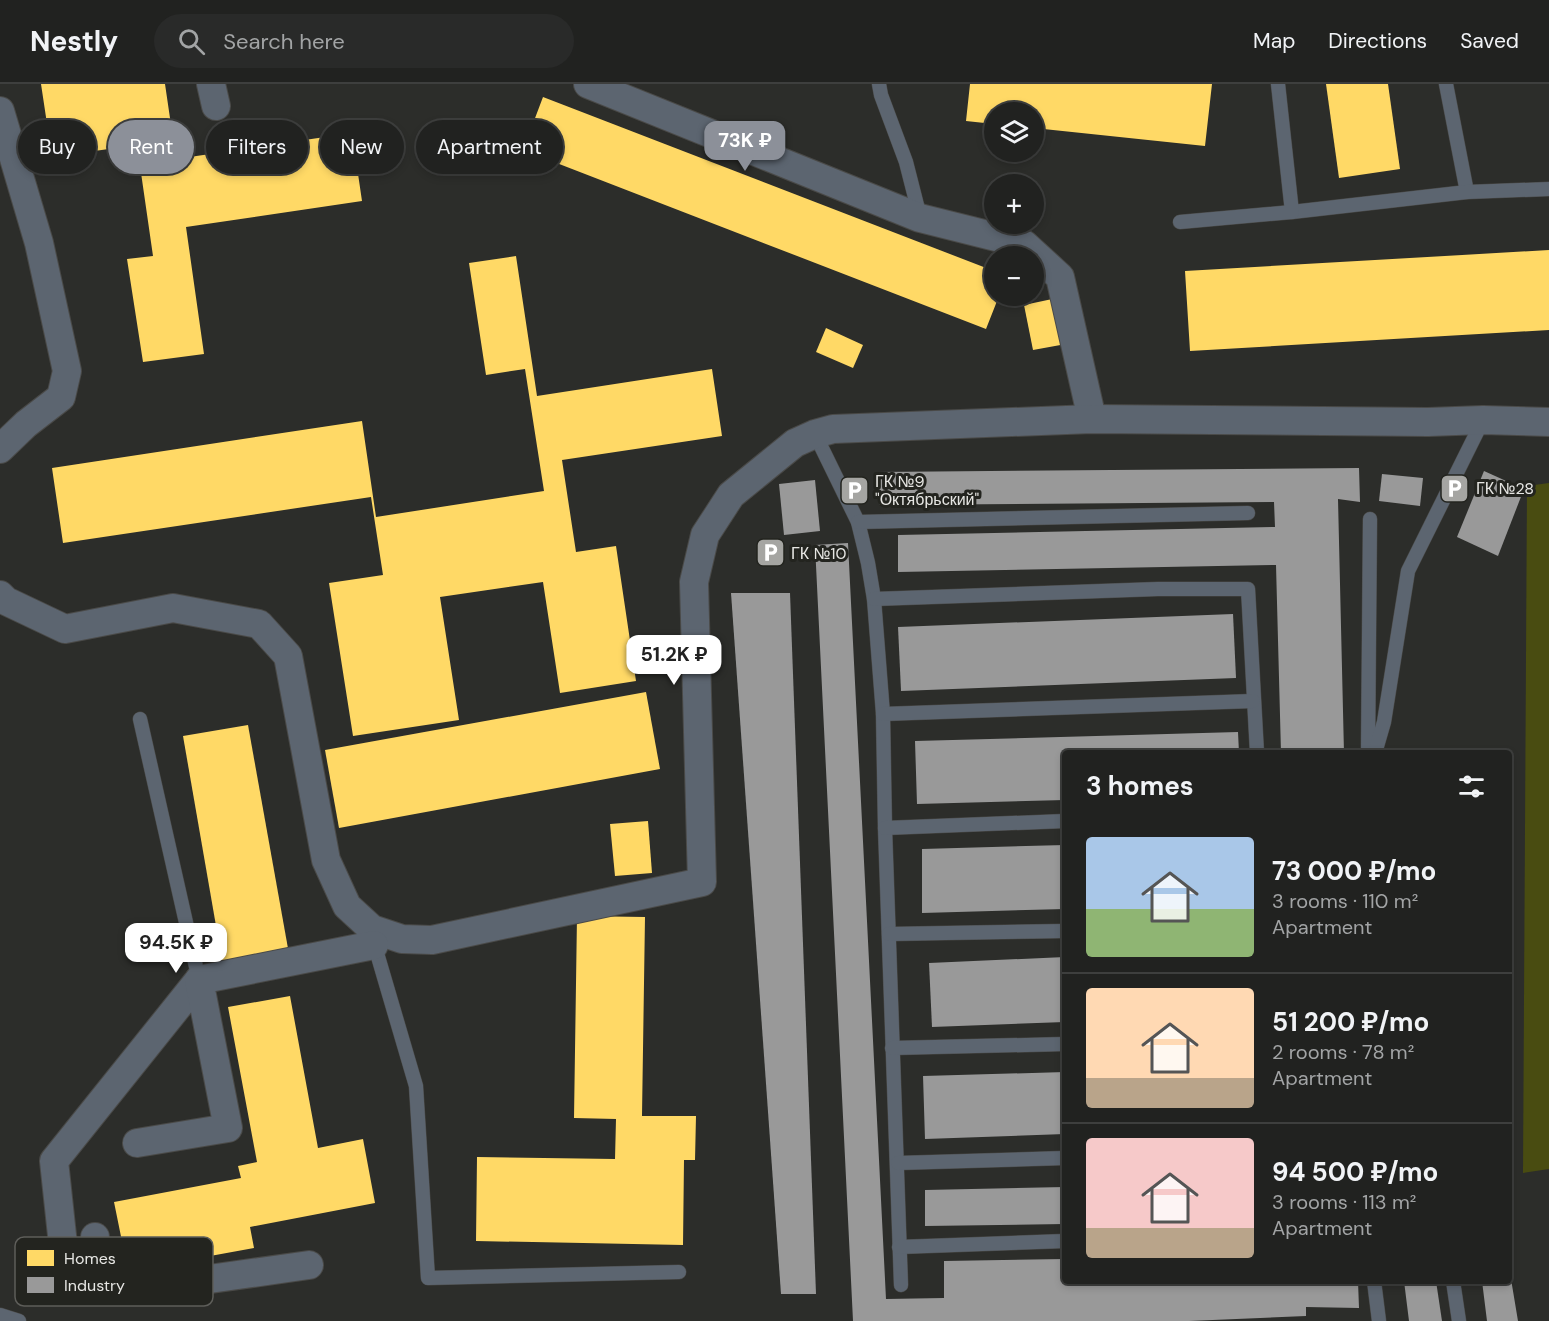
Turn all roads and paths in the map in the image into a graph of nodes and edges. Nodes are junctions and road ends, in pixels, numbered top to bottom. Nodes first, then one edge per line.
1 (588, 84) edge
2 (879, 84) edge
3 (1278, 84) edge
4 (1446, 84) edge
5 (0, 111) edge
6 (1549, 189) edge
7 (1467, 192) junction
8 (1292, 212) junction
9 (920, 218) junction
10 (1180, 222) dead end
11 (1092, 419) junction
12 (1483, 420) junction
13 (1549, 422) edge
14 (815, 434) junction
15 (0, 449) edge
16 (1248, 513) dead end
17 (1370, 519) dead end
18 (858, 522) junction
19 (0, 595) edge
20 (874, 599) junction
21 (1253, 701) junction
22 (883, 714) junction
23 (140, 719) dead end
24 (1257, 750) edge
25 (1368, 750) edge
26 (1376, 750) edge
27 (1062, 821) edge
28 (885, 828) junction
29 (1062, 931) edge
30 (889, 934) junction
31 (373, 937) junction
32 (199, 980) junction
33 (1062, 1044) edge
34 (892, 1048) junction
35 (137, 1143) dead end
36 (1062, 1158) edge
37 (898, 1163) junction
38 (62, 1237) edge
39 (1062, 1241) edge
40 (899, 1247) junction
41 (309, 1265) dead end
42 (679, 1272) dead end
43 (213, 1279) edge
44 (1374, 1284) edge
45 (1453, 1284) edge
46 (901, 1285) dead end
47 (0, 1315) edge
48 (19, 1321) edge
49 (1379, 1321) edge
50 (1459, 1321) edge

1 - 9 street
2 - 9 lane
3 - 8 lane
4 - 7 lane
5 - 15 street
6 - 7 lane
7 - 8 lane
8 - 10 lane
9 - 11 street
11 - 12 street
11 - 14 street
12 - 13 street
12 - 26 lane
14 - 18 lane
14 - 31 street
16 - 18 lane
17 - 25 lane
18 - 20 lane
19 - 31 street
20 - 21 lane
20 - 22 lane
21 - 22 lane
21 - 24 lane
22 - 28 lane
23 - 32 lane
27 - 28 lane
28 - 30 lane
29 - 30 lane
30 - 34 lane
31 - 32 street
31 - 42 lane
32 - 35 street
32 - 38 street
33 - 34 lane
34 - 37 lane
36 - 37 lane
37 - 40 lane
39 - 40 lane
40 - 46 lane
41 - 43 street
44 - 49 lane
45 - 50 lane
47 - 48 lane

